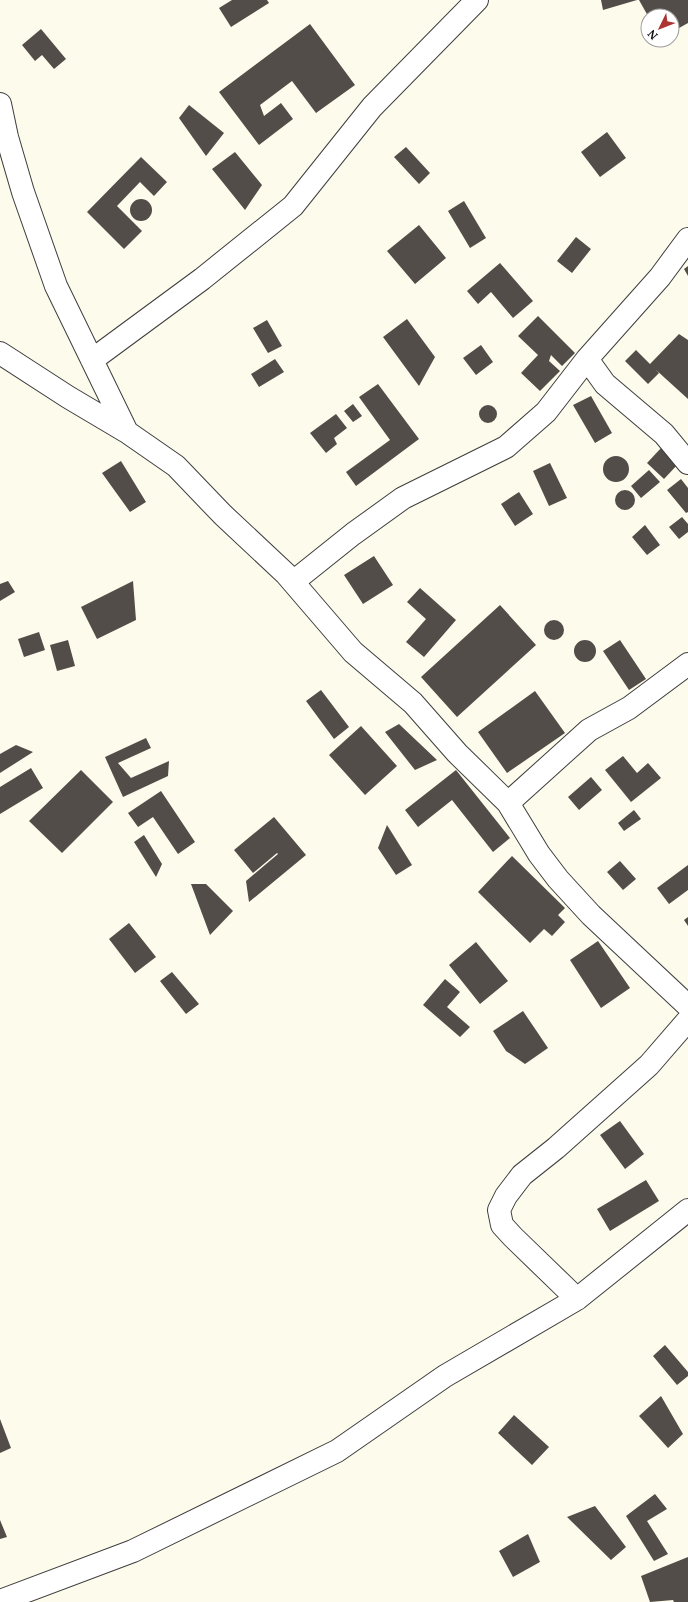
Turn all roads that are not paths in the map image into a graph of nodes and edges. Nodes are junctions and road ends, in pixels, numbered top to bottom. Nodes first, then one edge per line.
1 (477, 0) edge
2 (0, 104) edge
3 (688, 239) edge
4 (0, 353) edge
5 (587, 359) junction
6 (92, 360) junction
7 (127, 432) junction
8 (688, 462) edge
9 (293, 582) junction
10 (687, 669) edge
11 (508, 803) junction
12 (688, 1006) edge
13 (688, 1020) edge
14 (688, 1210) edge
15 (577, 1299) junction
16 (0, 1601) edge

1 - 6 street
2 - 6 street
3 - 5 street
4 - 7 street
5 - 8 street
5 - 9 street
6 - 7 street
7 - 9 street
9 - 11 street
10 - 11 street
11 - 12 street
13 - 15 street
14 - 15 street
15 - 16 street

